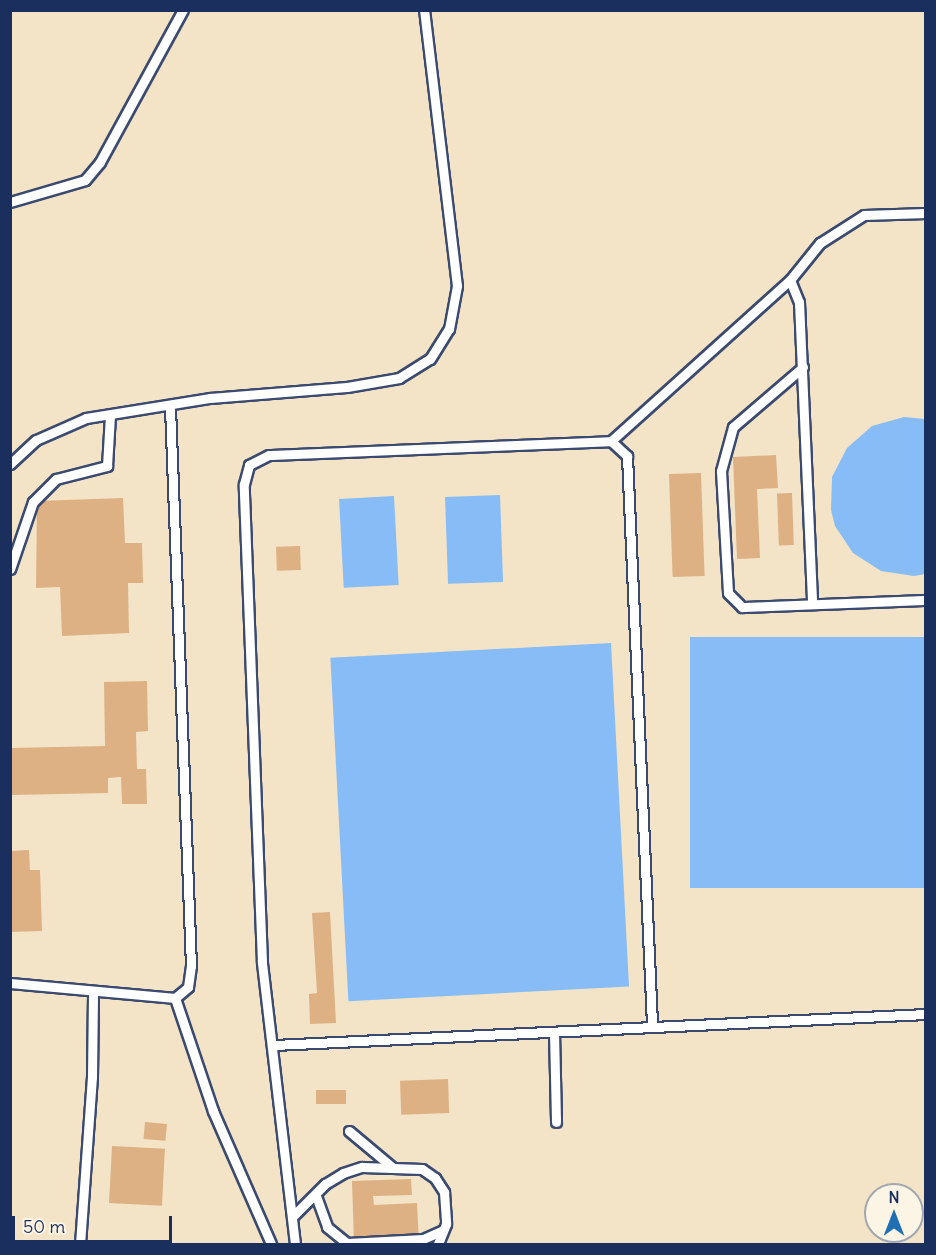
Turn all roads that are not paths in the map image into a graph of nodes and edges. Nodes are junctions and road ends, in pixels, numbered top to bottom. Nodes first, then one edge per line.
1 (183, 10) edge
2 (424, 10) edge
3 (10, 202) edge
4 (926, 213) edge
5 (790, 280) junction
6 (803, 367) junction
7 (170, 407) junction
8 (110, 415) junction
9 (611, 441) junction
10 (10, 464) edge
11 (10, 569) edge
12 (926, 600) edge
13 (812, 604) junction
14 (10, 983) edge
15 (93, 992) junction
16 (175, 998) junction
17 (926, 1014) edge
18 (652, 1025) junction
19 (554, 1032) junction
20 (274, 1045) junction
21 (556, 1122) dead end
22 (349, 1131) dead end
23 (392, 1167) junction
24 (316, 1196) junction
25 (292, 1217) junction
26 (443, 1230) junction
27 (347, 1244) edge
28 (80, 1245) edge
29 (271, 1245) edge
30 (295, 1245) edge
31 (438, 1245) edge

1 - 3 lane
2 - 7 lane
4 - 5 lane
5 - 6 lane
5 - 9 lane
6 - 13 lane
6 - 13 lane
7 - 8 lane
7 - 16 lane
8 - 10 lane
8 - 11 lane
9 - 18 lane
9 - 20 lane
12 - 13 lane
14 - 15 lane
15 - 16 lane
15 - 28 lane
16 - 29 lane
17 - 18 lane
18 - 19 lane
19 - 20 lane
19 - 21 lane
20 - 25 lane
22 - 23 lane
23 - 24 lane
23 - 26 lane
24 - 25 lane
24 - 27 lane
25 - 30 lane
26 - 27 lane
26 - 31 lane

